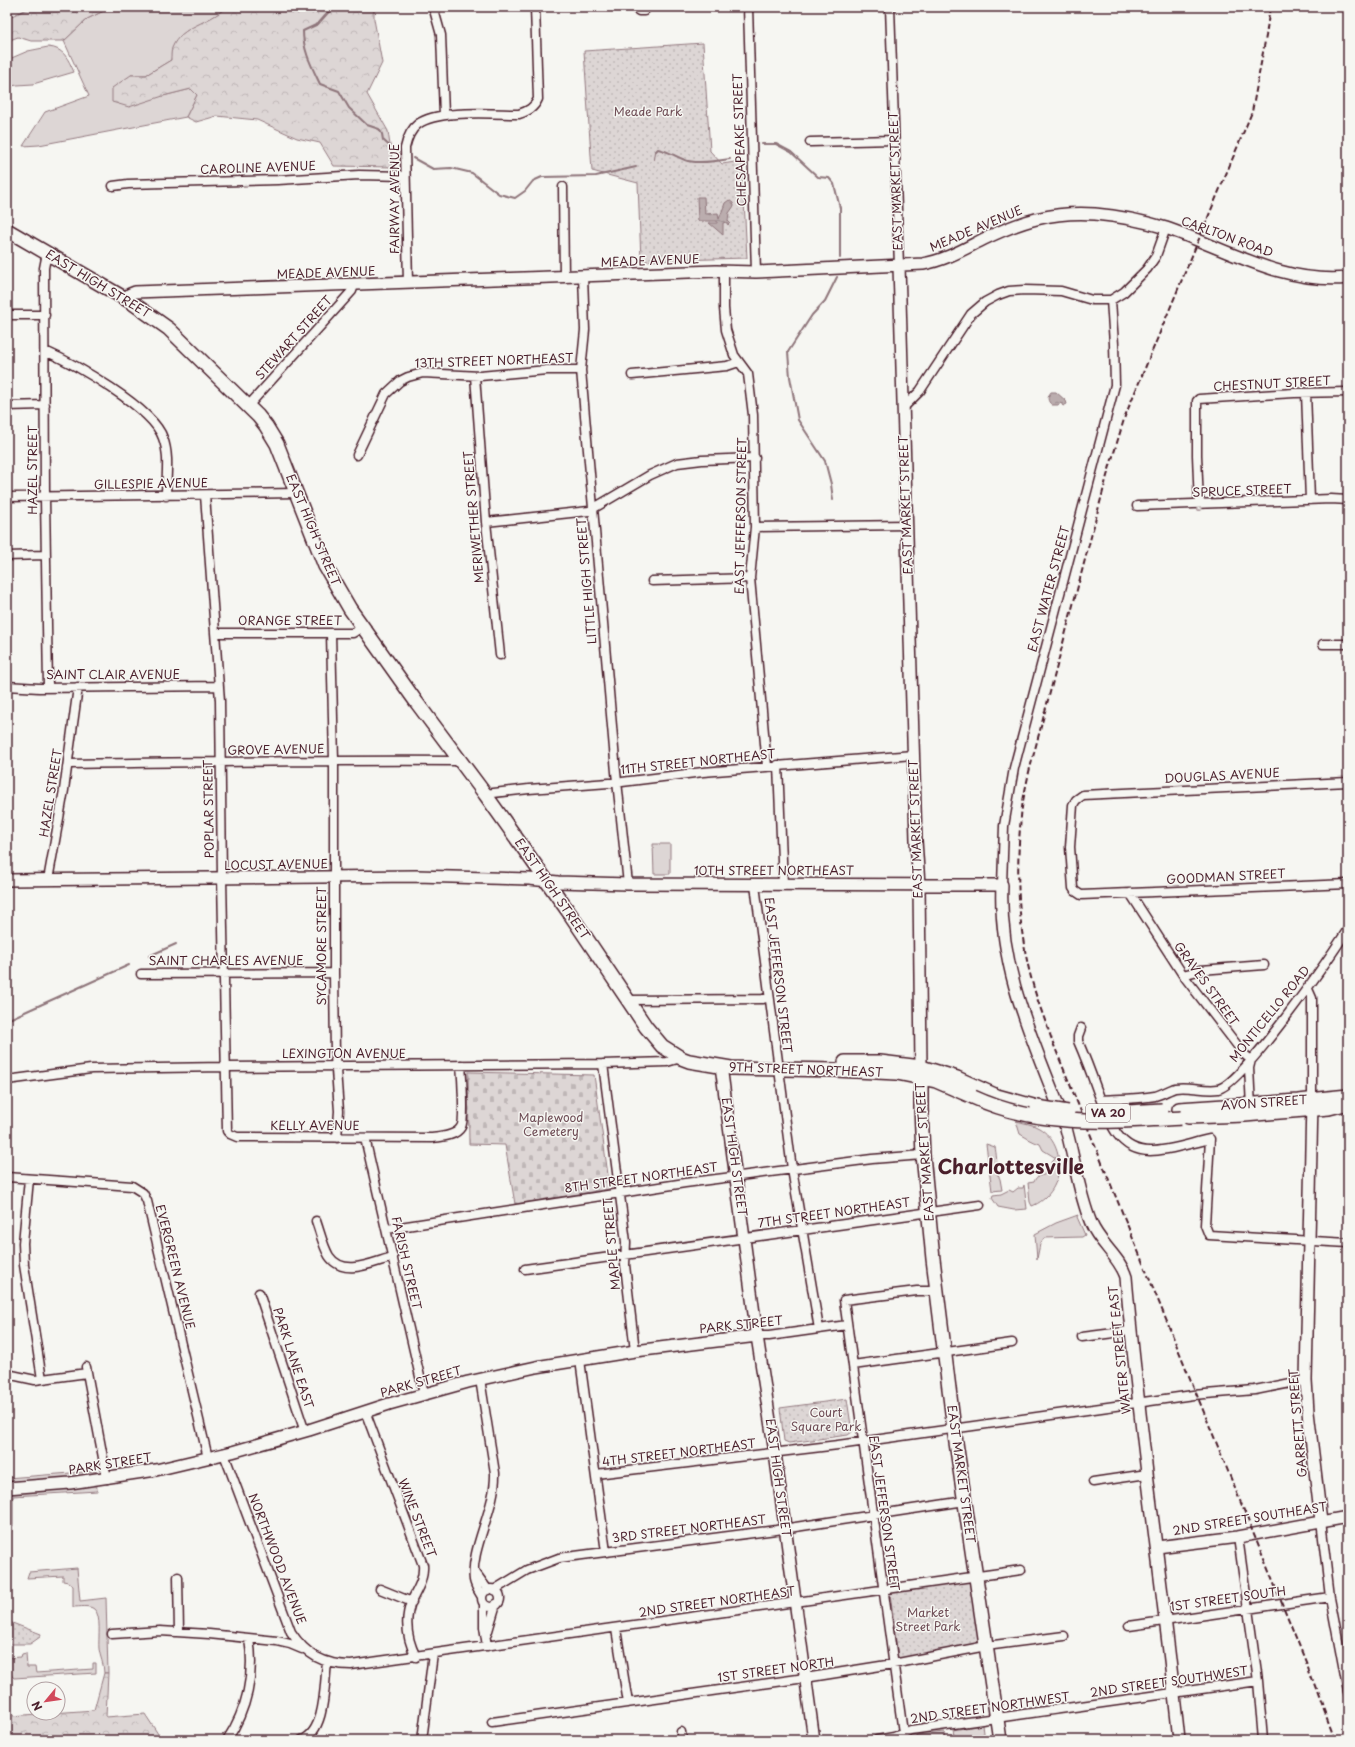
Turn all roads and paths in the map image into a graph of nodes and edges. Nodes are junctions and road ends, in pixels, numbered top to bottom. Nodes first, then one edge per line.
1 (535, 7) edge
2 (633, 7) edge
3 (647, 7) edge
4 (748, 7) edge
5 (890, 7) edge
6 (434, 10) dead end
7 (444, 115) junction
8 (894, 140) junction
9 (810, 142) dead end
10 (405, 176) junction
11 (112, 186) dead end
12 (563, 187) dead end
13 (1166, 228) junction
14 (7, 230) edge
15 (47, 253) junction
16 (899, 266) junction
17 (724, 271) junction
18 (756, 272) junction
19 (583, 276) junction
20 (564, 277) junction
21 (1348, 278) edge
22 (408, 283) junction
23 (354, 285) junction
24 (126, 299) junction
25 (1111, 300) junction
26 (7, 315) edge
27 (45, 316) junction
28 (45, 351) junction
29 (739, 362) junction
30 (581, 370) junction
31 (632, 375) dead end
32 (475, 376) junction
33 (1348, 392) edge
34 (1306, 393) junction
35 (45, 405) junction
36 (7, 406) edge
37 (248, 406) junction
38 (903, 408) junction
39 (357, 455) dead end
40 (755, 458) junction
41 (296, 493) junction
42 (205, 495) junction
43 (166, 496) junction
44 (7, 497) edge
45 (45, 498) junction
46 (1310, 500) junction
47 (1348, 500) edge
48 (1199, 505) junction
49 (1137, 506) dead end
50 (593, 509) junction
51 (486, 522) junction
52 (907, 525) junction
53 (755, 527) junction
54 (46, 555) junction
55 (7, 556) edge
56 (750, 578) junction
57 (652, 581) dead end
58 (362, 627) junction
59 (216, 633) junction
60 (331, 633) junction
61 (1323, 644) dead end
62 (1348, 644) edge
63 (500, 655) dead end
64 (7, 686) edge
65 (219, 686) junction
66 (48, 687) junction
67 (78, 687) junction
68 (913, 755) junction
69 (334, 761) junction
70 (460, 761) junction
71 (221, 763) junction
72 (68, 764) junction
73 (778, 765) junction
74 (767, 766) junction
75 (617, 782) junction
76 (1348, 782) edge
77 (485, 794) junction
78 (334, 877) junction
79 (222, 878) junction
80 (7, 880) edge
81 (48, 880) junction
82 (545, 880) junction
83 (628, 884) junction
84 (783, 884) junction
85 (1348, 884) edge
86 (755, 885) junction
87 (919, 885) junction
88 (1002, 885) junction
89 (1130, 893) junction
90 (1105, 894) joint
91 (1348, 929) edge
92 (1264, 965) dead end
93 (224, 972) junction
94 (334, 973) junction
95 (142, 974) dead end
96 (1182, 975) junction
97 (1308, 989) junction
98 (769, 997) junction
99 (628, 1000) junction
100 (1081, 1028) dead end
101 (681, 1058) junction
102 (1251, 1060) junction
103 (603, 1064) junction
104 (462, 1065) junction
105 (336, 1066) junction
106 (722, 1066) junction
107 (778, 1066) junction
108 (226, 1067) junction
109 (920, 1072) junction
110 (7, 1080) edge
111 (1348, 1096) edge
112 (1101, 1100) junction
113 (1348, 1101) edge
114 (1312, 1104) junction
115 (1251, 1110) junction
116 (1180, 1114) joint
117 (226, 1123) joint
118 (337, 1138) junction
119 (365, 1138) junction
120 (923, 1155) junction
121 (792, 1169) junction
122 (7, 1177) edge
123 (737, 1177) junction
124 (29, 1179) junction
125 (619, 1193) junction
126 (980, 1205) dead end
127 (928, 1211) junction
128 (316, 1220) dead end
129 (387, 1229) junction
130 (802, 1229) junction
131 (744, 1237) junction
132 (1309, 1241) junction
133 (1348, 1243) edge
134 (626, 1254) junction
135 (393, 1256) junction
136 (525, 1269) dead end
137 (937, 1291) junction
138 (259, 1293) dead end
139 (847, 1325) junction
140 (819, 1329) junction
141 (1130, 1331) junction
142 (757, 1336) junction
143 (1082, 1337) dead end
144 (1012, 1343) dead end
145 (635, 1351) junction
146 (946, 1353) junction
147 (580, 1360) junction
148 (853, 1365) junction
149 (7, 1374) edge
150 (42, 1379) junction
151 (480, 1379) junction
152 (1306, 1380) junction
153 (424, 1394) junction
154 (1138, 1402) junction
155 (365, 1411) junction
156 (954, 1429) junction
157 (304, 1432) junction
158 (862, 1441) junction
159 (775, 1453) junction
160 (224, 1454) junction
161 (208, 1458) junction
162 (596, 1474) junction
163 (1147, 1474) junction
164 (107, 1479) junction
165 (1093, 1482) dead end
166 (7, 1488) edge
167 (965, 1501) junction
168 (872, 1516) junction
169 (1348, 1517) edge
170 (1321, 1521) junction
171 (786, 1528) junction
172 (1238, 1537) junction
173 (1157, 1547) junction
174 (606, 1552) junction
175 (1021, 1570) dead end
176 (474, 1571) junction
177 (178, 1576) dead end
178 (976, 1576) junction
179 (380, 1589) dead end
180 (883, 1591) junction
181 (494, 1595) junction
182 (1330, 1597) junction
183 (483, 1601) junction
184 (412, 1602) junction
185 (795, 1602) junction
186 (1247, 1608) junction
187 (1164, 1620) junction
188 (1129, 1626) dead end
189 (616, 1629) junction
190 (179, 1632) junction
191 (112, 1634) dead end
192 (1064, 1636) dead end
193 (486, 1637) junction
194 (249, 1639) junction
195 (487, 1646) junction
196 (986, 1646) junction
197 (306, 1650) junction
198 (434, 1654) junction
199 (416, 1657) junction
200 (327, 1663) junction
201 (893, 1664) junction
202 (805, 1678) junction
203 (1258, 1681) junction
204 (1174, 1693) junction
205 (1348, 1694) edge
206 (628, 1702) junction
207 (1083, 1707) joint
208 (997, 1718) junction
209 (492, 1722) dead end
210 (904, 1737) edge
211 (227, 1740) edge
212 (302, 1740) edge
213 (422, 1740) edge
214 (814, 1740) edge
215 (877, 1740) edge
216 (1000, 1740) edge
217 (1179, 1740) edge
218 (1263, 1740) edge

1 - 7 street, FAIRWAY AVENUE
2 - 3 street
4 - 18 street, CHESAPEAKE STREET
5 - 8 street, EAST MARKET STREET
6 - 7 street
7 - 10 street, FAIRWAY AVENUE
8 - 9 street
8 - 16 street, EAST MARKET STREET
10 - 11 street, CAROLINE AVENUE
10 - 22 street, FAIRWAY AVENUE
12 - 20 street
13 - 16 street, MEADE AVENUE
13 - 21 street, CARLTON ROAD
13 - 25 street, CARLTON ROAD
14 - 15 main road, EAST HIGH STREET
15 - 24 main road, EAST HIGH STREET
15 - 27 street, HAZEL STREET
16 - 18 street, MEADE AVENUE
16 - 38 street, EAST MARKET STREET
17 - 18 street, MEADE AVENUE
17 - 19 street, MEADE AVENUE
17 - 29 street, EAST JEFFERSON STREET
19 - 20 street, MEADE AVENUE
19 - 30 street, LITTLE HIGH STREET
20 - 22 street, MEADE AVENUE
22 - 23 street, MEADE AVENUE
23 - 24 street, MEADE AVENUE
23 - 37 street, STEWART STREET
24 - 37 main road, EAST HIGH STREET
25 - 38 street
25 - 88 street, EAST WATER STREET
26 - 27 street
27 - 28 street, HAZEL STREET
28 - 35 street, HAZEL STREET
28 - 43 street
29 - 31 street
29 - 40 street, EAST JEFFERSON STREET
30 - 32 street, 13TH STREET NORTHEAST
30 - 50 street, LITTLE HIGH STREET
32 - 39 street, 13TH STREET NORTHEAST
32 - 51 street, MERIWETHER STREET
33 - 34 street, CHESTNUT STREET
34 - 46 street
34 - 48 street, CHESTNUT STREET
35 - 36 street
35 - 45 street, HAZEL STREET
37 - 41 main road, EAST HIGH STREET
38 - 52 street, EAST MARKET STREET
40 - 50 street
40 - 53 street, EAST JEFFERSON STREET
41 - 42 street, GILLESPIE AVENUE
41 - 58 main road, EAST HIGH STREET
42 - 43 street, GILLESPIE AVENUE
42 - 59 street, POPLAR STREET
43 - 45 street, GILLESPIE AVENUE
44 - 45 street, GILLESPIE AVENUE
45 - 54 street, HAZEL STREET
46 - 47 street, SPRUCE STREET
46 - 48 street, SPRUCE STREET
48 - 49 street, SPRUCE STREET
50 - 51 street
50 - 75 street, LITTLE HIGH STREET
51 - 63 street, MERIWETHER STREET
52 - 53 street
52 - 68 street, EAST MARKET STREET
53 - 56 street, EAST JEFFERSON STREET
54 - 55 street
54 - 66 street, HAZEL STREET
56 - 57 street
56 - 74 street, EAST JEFFERSON STREET
58 - 60 street, ORANGE STREET
58 - 70 main road, EAST HIGH STREET
59 - 60 street, ORANGE STREET
59 - 65 street, POPLAR STREET
60 - 69 street, SYCAMORE STREET
61 - 62 street
64 - 66 street, SAINT CLAIR AVENUE
65 - 67 street, SAINT CLAIR AVENUE
65 - 71 street, POPLAR STREET
66 - 67 street, SAINT CLAIR AVENUE
67 - 72 street, HAZEL STREET
68 - 73 street, 11TH STREET NORTHEAST
68 - 87 street, EAST MARKET STREET
69 - 70 street, GROVE AVENUE
69 - 71 street, GROVE AVENUE
69 - 78 street, SYCAMORE STREET
70 - 77 main road, EAST HIGH STREET
71 - 72 street, GROVE AVENUE
71 - 79 street, POPLAR STREET
72 - 81 street, HAZEL STREET
73 - 74 street, 11TH STREET NORTHEAST
73 - 84 street, EAST JEFFERSON STREET
74 - 75 street, 11TH STREET NORTHEAST
75 - 77 street, 11TH STREET NORTHEAST
75 - 83 street, LITTLE HIGH STREET
76 - 90 street, DOUGLAS AVENUE
77 - 82 main road, EAST HIGH STREET
78 - 79 street, LOCUST AVENUE
78 - 82 street, LOCUST AVENUE
78 - 94 street, SYCAMORE STREET
79 - 81 street, LOCUST AVENUE
79 - 93 street, POPLAR STREET
80 - 81 street, LOCUST AVENUE
82 - 83 street, 10TH STREET NORTHEAST
82 - 99 main road, EAST HIGH STREET
83 - 86 street, 10TH STREET NORTHEAST
84 - 86 street, 10TH STREET NORTHEAST
84 - 87 street, 10TH STREET NORTHEAST
85 - 89 street, GOODMAN STREET
86 - 98 street, EAST JEFFERSON STREET
87 - 88 street, 10TH STREET NORTHEAST
87 - 109 street, EAST MARKET STREET
88 - 141 street, WATER STREET EAST
89 - 90 street, GOODMAN STREET
89 - 96 street, GRAVES STREET
91 - 97 street, MONTICELLO ROAD
92 - 96 street
93 - 94 street, SAINT CHARLES AVENUE
93 - 95 street, SAINT CHARLES AVENUE
93 - 108 street, POPLAR STREET
94 - 105 street, SYCAMORE STREET
96 - 102 street, GRAVES STREET
97 - 102 street, MONTICELLO ROAD
97 - 114 street
98 - 99 street
98 - 107 street, EAST JEFFERSON STREET
99 - 101 main road, EAST HIGH STREET
100 - 112 street
101 - 103 street, LEXINGTON AVENUE
101 - 106 main road, EAST HIGH STREET
102 - 112 street, MONTICELLO ROAD
102 - 115 street
103 - 104 street, LEXINGTON AVENUE
103 - 125 street, MAPLE STREET
104 - 105 street, LEXINGTON AVENUE
104 - 119 street, KELLY AVENUE
105 - 108 street, LEXINGTON AVENUE
105 - 118 street, SYCAMORE STREET
106 - 107 main road, 9TH STREET NORTHEAST
106 - 123 street, EAST HIGH STREET
107 - 109 main road, 9TH STREET NORTHEAST
107 - 121 street, EAST JEFFERSON STREET
108 - 110 street, LEXINGTON AVENUE
108 - 117 street, POPLAR STREET
109 - 116 main road, 9TH STREET NORTHEAST / VA 20, bridge
109 - 120 main road, EAST MARKET STREET
111 - 114 main road, AVON STREET / VA 20
112 - 132 street
113 - 114 main road, AVON STREET / VA 20
114 - 115 main road, AVON STREET / VA 20
114 - 132 street, GARRETT STREET
115 - 116 main road, AVON STREET / VA 20
117 - 118 street, KELLY AVENUE
118 - 119 street, KELLY AVENUE
119 - 129 street, FARISH STREET
120 - 121 street, 8TH STREET NORTHEAST
120 - 127 main road, EAST MARKET STREET
121 - 123 street, 8TH STREET NORTHEAST
121 - 130 street, EAST JEFFERSON STREET
122 - 124 street, EVERGREEN AVENUE
123 - 125 street, 8TH STREET NORTHEAST
123 - 131 street, EAST HIGH STREET
124 - 150 street
124 - 161 street, EVERGREEN AVENUE
125 - 129 street, 8TH STREET NORTHEAST
125 - 134 street, MAPLE STREET
126 - 127 street, 7TH STREET NORTHEAST
127 - 130 street, 7TH STREET NORTHEAST
127 - 137 main road, EAST MARKET STREET
128 - 135 street
129 - 135 street, FARISH STREET
130 - 131 street, 7TH STREET NORTHEAST
130 - 140 street, EAST JEFFERSON STREET
131 - 134 street, 7TH STREET NORTHEAST
131 - 142 street, EAST HIGH STREET
132 - 133 street
132 - 152 street, GARRETT STREET
134 - 136 street, 7TH STREET NORTHEAST
134 - 145 street, MAPLE STREET
135 - 153 street, FARISH STREET
137 - 139 street, EAST JEFFERSON STREET
137 - 146 main road, EAST MARKET STREET
138 - 157 street, PARK LANE EAST
139 - 140 street, PARK STREET
139 - 148 street, EAST JEFFERSON STREET
140 - 142 street, PARK STREET
141 - 143 street
141 - 154 street, WATER STREET EAST
142 - 145 street, PARK STREET
142 - 159 street, EAST HIGH STREET
144 - 146 street
145 - 147 street, PARK STREET
146 - 148 street
146 - 156 main road, EAST MARKET STREET
147 - 151 street, PARK STREET
147 - 162 street
148 - 158 street, EAST JEFFERSON STREET
149 - 150 street
150 - 164 street
151 - 153 street, PARK STREET
151 - 176 street
152 - 154 street, 4TH STREET NORTHEAST
152 - 170 street, GARRETT STREET
153 - 155 street, PARK STREET
154 - 156 street, 4TH STREET NORTHEAST
154 - 163 street, WATER STREET EAST
155 - 157 street, PARK STREET
155 - 184 street, WINE STREET
156 - 158 street, 4TH STREET NORTHEAST
156 - 167 main road, EAST MARKET STREET
157 - 160 street, PARK STREET
158 - 159 street, 4TH STREET NORTHEAST
158 - 168 street, EAST JEFFERSON STREET
159 - 162 street, 4TH STREET NORTHEAST
159 - 171 street, EAST HIGH STREET
160 - 161 street, PARK STREET
160 - 197 street, NORTHWOOD AVENUE
161 - 164 street, PARK STREET
162 - 174 street
163 - 165 street
163 - 173 street, WATER STREET EAST
164 - 166 street, PARK STREET
167 - 168 street, 3RD STREET NORTHEAST
167 - 178 main road, EAST MARKET STREET
168 - 171 street, 3RD STREET NORTHEAST
168 - 180 street, EAST JEFFERSON STREET
169 - 170 street, 2ND STREET SOUTHEAST
170 - 172 street, 2ND STREET SOUTHEAST
170 - 182 street, GARRETT STREET
171 - 174 street, 3RD STREET NORTHEAST
171 - 185 street, EAST HIGH STREET
172 - 173 street, 2ND STREET SOUTHEAST
172 - 186 street
173 - 187 street, WATER STREET EAST
174 - 181 street, 3RD STREET NORTHEAST
175 - 178 street, 2ND STREET NORTHEAST
176 - 181 street
176 - 183 street
177 - 190 street
178 - 180 street, 2ND STREET NORTHEAST
178 - 196 main road, EAST MARKET STREET
179 - 184 street
180 - 185 street, 2ND STREET NORTHEAST
180 - 201 street, EAST JEFFERSON STREET
181 - 183 street, 3RD STREET NORTHEAST
181 - 183 street
181 - 193 street
182 - 186 street, 1ST STREET SOUTH
182 - 205 street, GARRETT STREET
183 - 193 street
184 - 199 street, WINE STREET
185 - 189 street, 2ND STREET NORTHEAST
185 - 202 street, EAST HIGH STREET
186 - 187 street, 1ST STREET SOUTH
186 - 203 street
187 - 188 street, 1ST STREET SOUTH
187 - 204 street, WATER STREET EAST
189 - 195 street, 2ND STREET NORTHEAST
189 - 206 street
190 - 191 street
190 - 194 street
192 - 196 street, 1ST STREET NORTH
193 - 195 street
194 - 197 street
194 - 211 street
195 - 198 street, 2ND STREET NORTHEAST
196 - 201 street, 1ST STREET NORTH
196 - 208 main road, EAST MARKET STREET
197 - 200 street, NORTHWOOD AVENUE
198 - 199 street, 2ND STREET NORTHEAST
198 - 213 street
199 - 200 street, NORTHWOOD AVENUE
200 - 212 street
201 - 202 street, 1ST STREET NORTH
201 - 210 street, EAST JEFFERSON STREET
202 - 206 street, 1ST STREET NORTH
202 - 214 street, EAST HIGH STREET
203 - 204 street, 2ND STREET SOUTHWEST
203 - 218 street
204 - 207 street, 2ND STREET SOUTHWEST
204 - 217 street, WATER STREET EAST
206 - 209 street, 1ST STREET NORTH
207 - 208 street, 2ND STREET NORTHWEST
208 - 210 street, 2ND STREET NORTHWEST
208 - 216 main road, EAST MARKET STREET
210 - 215 street, 2ND STREET NORTHWEST

